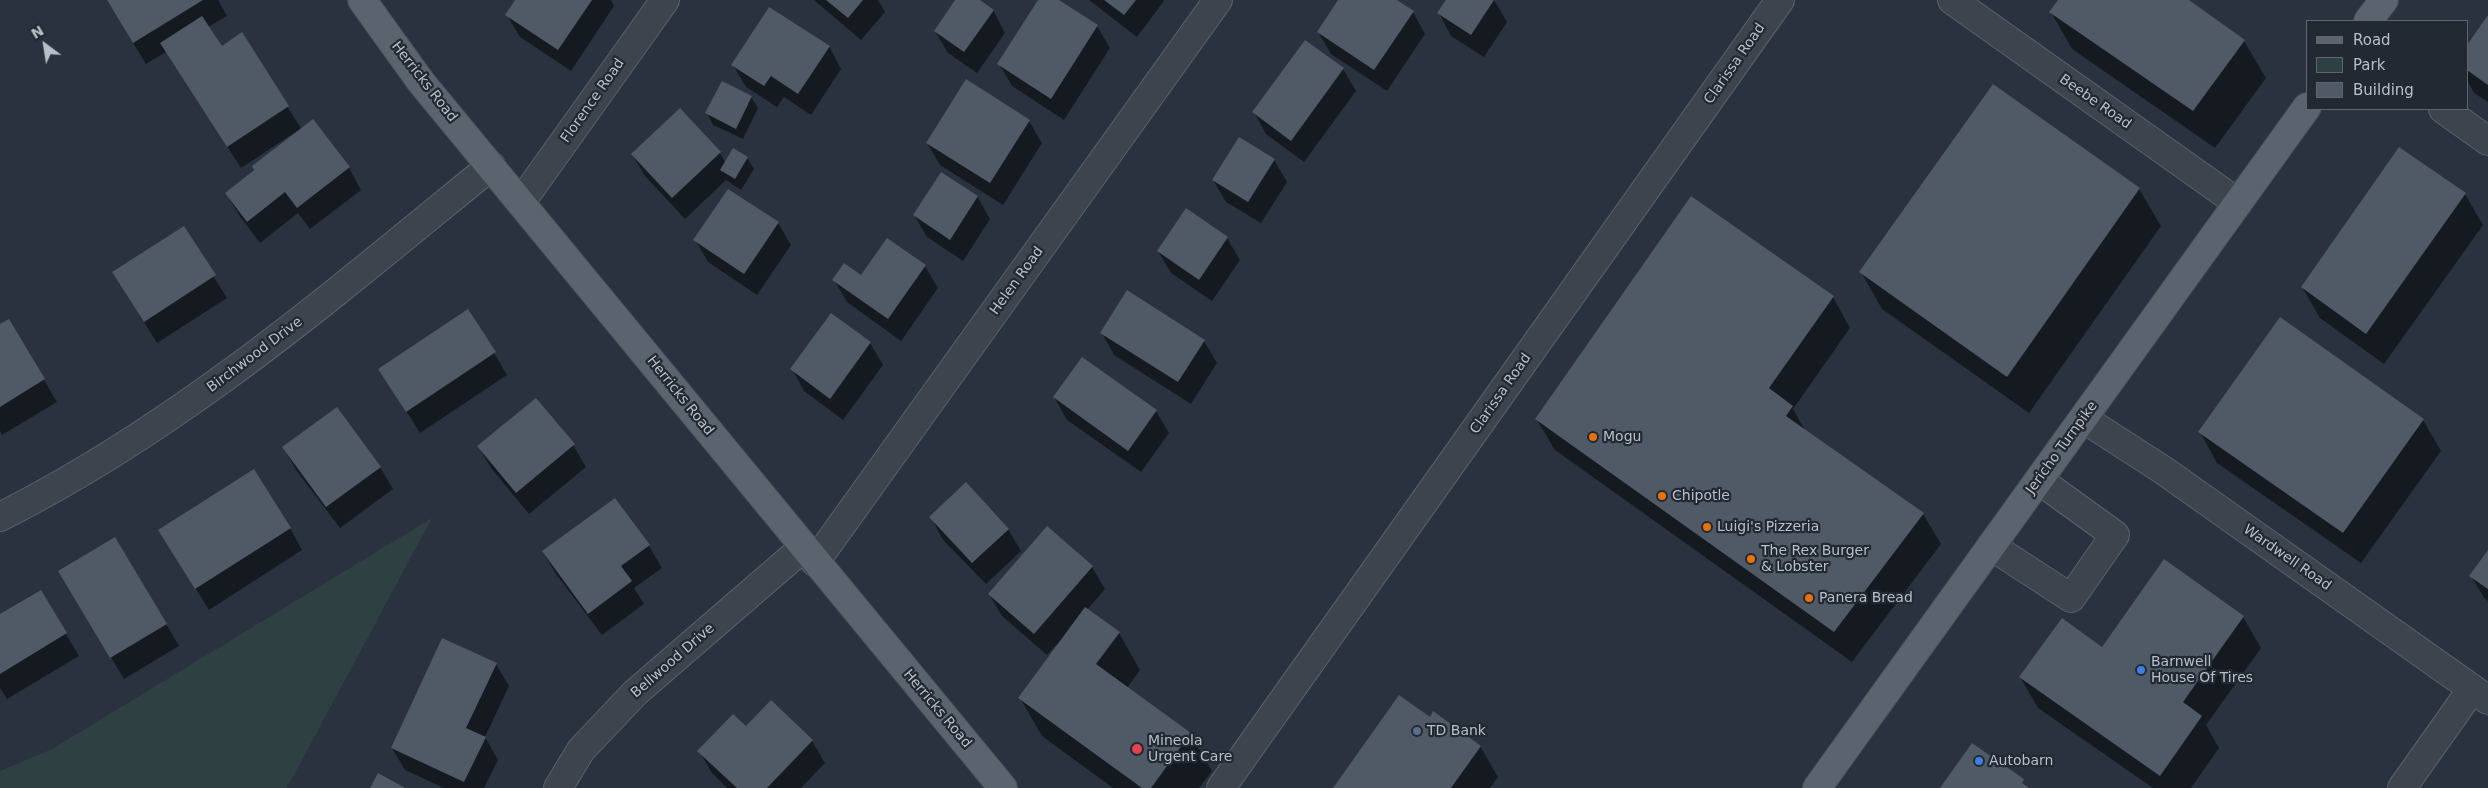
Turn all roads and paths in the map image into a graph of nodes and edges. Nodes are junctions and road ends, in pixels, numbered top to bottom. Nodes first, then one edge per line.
1 (362, 0) edge
2 (665, 0) edge
3 (1218, 0) edge
4 (1780, 0) edge
5 (1952, 0) edge
6 (2384, 0) edge
7 (2369, 20) edge
8 (2306, 108) edge
9 (2444, 110) edge
10 (2488, 141) edge
11 (491, 166) junction
12 (521, 202) junction
13 (2238, 204) junction
14 (2084, 419) junction
15 (2039, 480) junction
16 (0, 517) edge
17 (1991, 546) junction
18 (809, 554) junction
19 (2480, 695) edge
20 (558, 788) edge
21 (1003, 788) edge
22 (1221, 788) edge
23 (1817, 788) edge
24 (2402, 788) edge

1 - 11 main road, Herricks Road
2 - 12 street, Florence Road
3 - 18 street, Helen Road
4 - 22 street, Clarissa Road
5 - 13 street, Beebe Road
6 - 7 main road
8 - 13 main road, Jericho Turnpike
9 - 10 street
11 - 12 main road, Herricks Road
11 - 16 street, Birchwood Drive
12 - 18 main road, Herricks Road
13 - 14 main road, Jericho Turnpike
14 - 15 main road, Jericho Turnpike
14 - 19 street, Wardwell Road
15 - 17 main road, Jericho Turnpike
15 - 17 street
17 - 23 main road, Jericho Turnpike
18 - 20 street, Bellwood Drive
18 - 21 main road, Herricks Road
19 - 24 street

